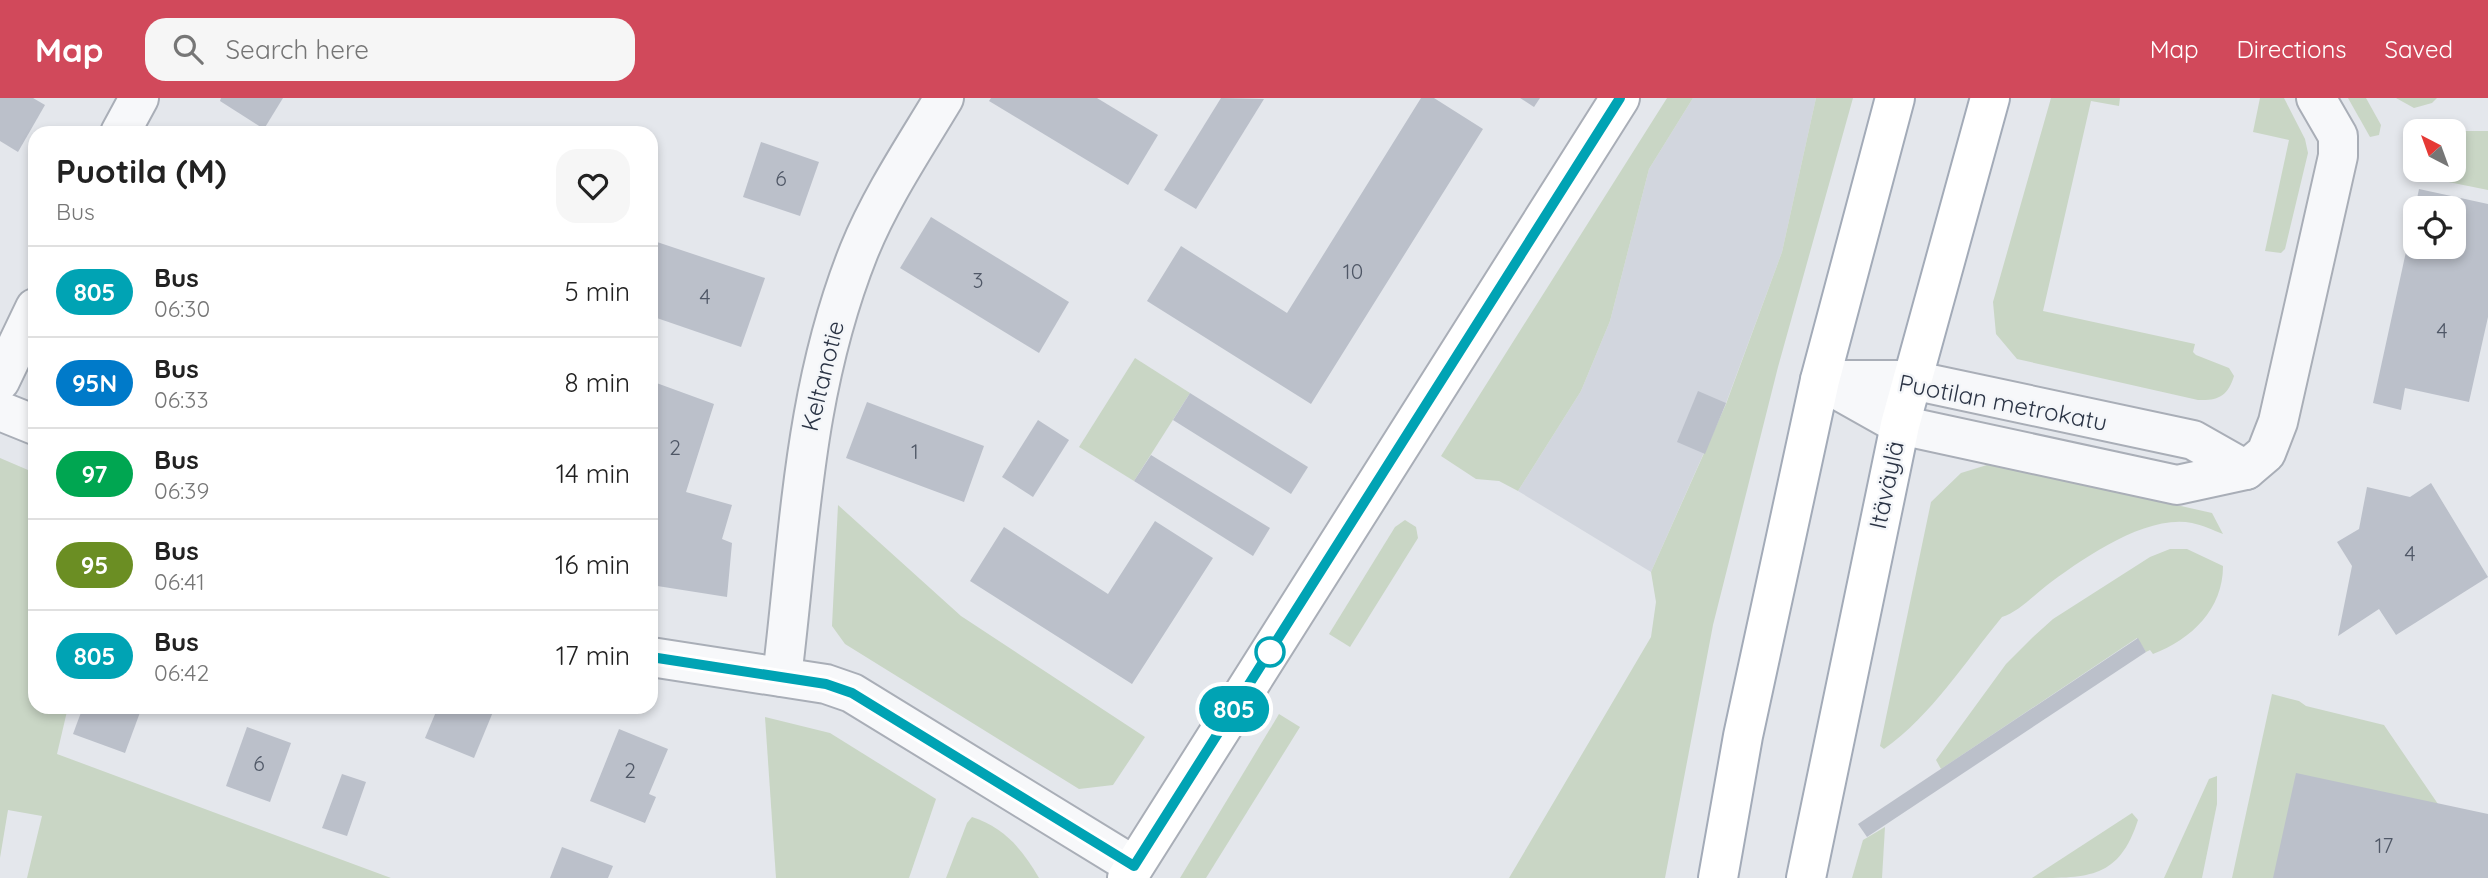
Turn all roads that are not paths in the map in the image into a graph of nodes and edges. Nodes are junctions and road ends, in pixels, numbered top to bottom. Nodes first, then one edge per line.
1 (139, 98) edge
2 (944, 98) edge
3 (1620, 98) edge
4 (1895, 98) edge
5 (1990, 98) edge
6 (2316, 98) edge
7 (124, 126) edge
8 (28, 323) edge
9 (1820, 380) junction
10 (1912, 380) junction
11 (0, 381) edge
12 (0, 411) edge
13 (28, 422) edge
14 (1900, 425) junction
15 (2246, 470) junction
16 (658, 658) edge
17 (782, 677) junction
18 (1131, 872) edge
19 (1718, 878) edge
20 (1806, 878) edge

1 - 7 street
2 - 17 street, Keltanotie
3 - 18 main road
4 - 9 main road
5 - 10 main road, Itäväylä
6 - 15 street
8 - 11 street
9 - 10 street, Puotilan metrokatu
9 - 14 street, Puotilan metrokatu
9 - 19 main road
10 - 14 main road, Itäväylä
10 - 15 street, Puotilan metrokatu
12 - 13 street
14 - 15 street, Puotilan metrokatu
14 - 20 main road, Itäväylä
16 - 17 street
17 - 18 street

